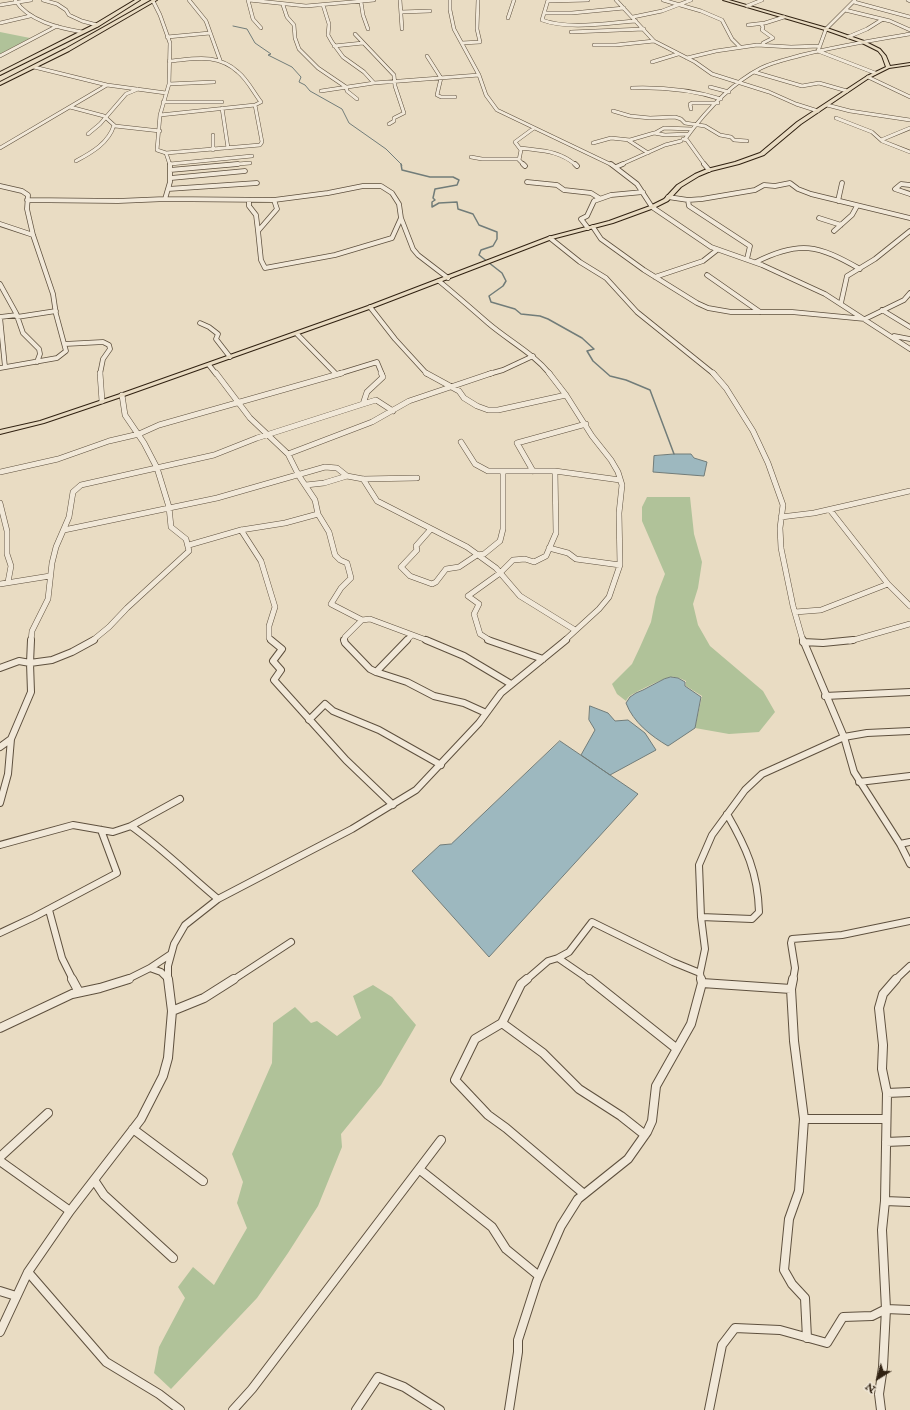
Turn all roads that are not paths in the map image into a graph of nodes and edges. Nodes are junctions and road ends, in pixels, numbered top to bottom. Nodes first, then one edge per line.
1 (31, 0) edge
2 (43, 0) edge
3 (138, 0) edge
4 (189, 0) edge
5 (249, 0) edge
6 (374, 0) edge
7 (400, 0) edge
8 (450, 0) edge
9 (478, 0) edge
10 (514, 0) edge
11 (548, 0) edge
12 (588, 0) edge
13 (616, 0) edge
14 (663, 0) edge
15 (692, 0) edge
16 (725, 0) edge
17 (762, 0) edge
18 (15, 1) edge
19 (154, 1) edge
20 (269, 1) edge
21 (855, 1) edge
22 (361, 2) junction
23 (283, 4) junction
24 (0, 5) edge
25 (323, 5) junction
26 (679, 5) junction
27 (747, 6) junction
28 (624, 8) junction
29 (845, 10) junction
30 (430, 11) dead end
31 (401, 12) junction
32 (545, 13) junction
33 (30, 16) junction
34 (633, 17) junction
35 (784, 17) junction
36 (910, 17) edge
37 (508, 18) dead end
38 (883, 19) junction
39 (636, 21) junction
40 (0, 23) edge
41 (761, 24) junction
42 (97, 25) junction
43 (748, 25) dead end
44 (57, 26) junction
45 (261, 28) dead end
46 (368, 29) dead end
47 (402, 29) dead end
48 (644, 29) junction
49 (826, 29) junction
50 (82, 32) junction
51 (571, 32) dead end
52 (210, 33) junction
53 (910, 33) edge
54 (355, 34) dead end
55 (167, 37) junction
56 (848, 37) junction
57 (654, 41) junction
58 (863, 42) junction
59 (363, 43) junction
60 (462, 43) junction
61 (594, 45) dead end
62 (764, 45) junction
63 (334, 46) junction
64 (820, 46) junction
65 (740, 48) junction
66 (818, 51) junction
67 (678, 54) junction
68 (0, 56) edge
69 (427, 56) dead end
70 (687, 58) junction
71 (220, 60) junction
72 (169, 61) junction
73 (652, 62) dead end
74 (23, 64) junction
75 (910, 64) edge
76 (34, 67) junction
77 (888, 67) junction
78 (754, 72) junction
79 (0, 74) edge
80 (875, 74) junction
81 (478, 75) junction
82 (868, 77) junction
83 (441, 78) junction
84 (214, 82) dead end
85 (394, 82) junction
86 (374, 83) junction
87 (714, 83) dead end
88 (738, 83) junction
89 (0, 84) edge
90 (169, 84) junction
91 (107, 85) junction
92 (710, 86) junction
93 (346, 87) junction
94 (138, 88) junction
95 (632, 88) dead end
96 (321, 91) dead end
97 (847, 91) junction
98 (702, 92) junction
99 (729, 92) junction
100 (166, 93) junction
101 (455, 97) dead end
102 (910, 97) edge
103 (357, 99) dead end
104 (721, 99) junction
105 (163, 102) junction
106 (222, 102) dead end
107 (718, 103) junction
108 (255, 104) junction
109 (827, 105) junction
110 (70, 107) junction
111 (222, 108) junction
112 (692, 109) dead end
113 (613, 111) dead end
114 (818, 111) junction
115 (160, 115) junction
116 (107, 117) junction
117 (836, 118) dead end
118 (910, 120) edge
119 (389, 124) dead end
120 (114, 125) junction
121 (695, 125) junction
122 (534, 128) junction
123 (910, 128) edge
124 (692, 130) junction
125 (160, 131) junction
126 (88, 134) dead end
127 (654, 134) junction
128 (689, 134) junction
129 (213, 135) dead end
130 (665, 135) junction
131 (628, 140) junction
132 (881, 140) junction
133 (684, 141) junction
134 (747, 141) dead end
135 (676, 142) junction
136 (593, 143) dead end
137 (0, 148) edge
138 (228, 148) junction
139 (520, 148) junction
140 (213, 150) junction
141 (910, 152) edge
142 (166, 153) junction
143 (648, 153) junction
144 (252, 156) dead end
145 (471, 157) dead end
146 (519, 159) junction
147 (76, 161) dead end
148 (250, 163) dead end
149 (170, 164) junction
150 (525, 166) dead end
151 (577, 166) dead end
152 (616, 167) junction
153 (170, 170) junction
154 (709, 170) junction
155 (245, 172) dead end
156 (171, 178) junction
157 (527, 182) dead end
158 (257, 183) dead end
159 (842, 183) dead end
160 (910, 185) edge
161 (0, 186) edge
162 (199, 187) junction
163 (168, 190) junction
164 (643, 192) junction
165 (910, 194) edge
166 (668, 197) junction
167 (194, 198) junction
168 (599, 198) junction
169 (165, 199) junction
170 (27, 200) junction
171 (249, 200) junction
172 (274, 200) junction
173 (688, 200) junction
174 (838, 201) junction
175 (857, 206) junction
176 (652, 207) junction
177 (401, 218) junction
178 (819, 218) dead end
179 (910, 218) edge
180 (841, 225) junction
181 (1, 226) edge
182 (590, 227) junction
183 (258, 231) junction
184 (834, 231) dead end
185 (910, 231) edge
186 (33, 235) junction
187 (550, 238) junction
188 (717, 250) junction
189 (747, 260) junction
190 (756, 262) junction
191 (860, 269) junction
192 (707, 275) dead end
193 (655, 277) junction
194 (448, 278) junction
195 (439, 281) junction
196 (0, 284) edge
197 (910, 293) edge
198 (841, 303) junction
199 (370, 307) junction
200 (882, 310) junction
201 (56, 311) junction
202 (760, 312) junction
203 (17, 316) junction
204 (0, 317) edge
205 (865, 319) junction
206 (200, 323) dead end
207 (910, 327) edge
208 (297, 334) junction
209 (889, 335) junction
210 (910, 339) edge
211 (65, 344) junction
212 (910, 349) edge
213 (533, 356) junction
214 (230, 357) junction
215 (37, 362) junction
216 (209, 365) junction
217 (3, 368) edge
218 (336, 374) junction
219 (451, 386) junction
220 (122, 395) junction
221 (566, 396) junction
222 (102, 401) junction
223 (238, 403) junction
224 (363, 404) junction
225 (393, 411) junction
226 (586, 424) junction
227 (0, 432) edge
228 (139, 434) junction
229 (269, 435) junction
230 (461, 442) dead end
231 (288, 454) junction
232 (157, 468) junction
233 (504, 471) junction
234 (533, 471) junction
235 (555, 471) junction
236 (0, 472) edge
237 (299, 476) junction
238 (347, 476) junction
239 (417, 478) dead end
240 (363, 480) junction
241 (620, 480) junction
242 (306, 485) junction
243 (910, 490) edge
244 (0, 503) edge
245 (169, 507) junction
246 (830, 510) junction
247 (318, 514) junction
248 (1, 515) edge
249 (781, 517) junction
250 (432, 529) junction
251 (64, 530) junction
252 (241, 530) junction
253 (189, 545) junction
254 (549, 548) junction
255 (477, 555) junction
256 (620, 566) junction
257 (500, 573) junction
258 (50, 576) junction
259 (8, 582) junction
260 (0, 584) edge
261 (888, 584) junction
262 (910, 606) edge
263 (795, 612) junction
264 (362, 620) junction
265 (910, 624) edge
266 (575, 630) junction
267 (412, 634) junction
268 (803, 642) junction
269 (543, 659) junction
270 (30, 663) junction
271 (0, 668) edge
272 (376, 672) junction
273 (511, 684) junction
274 (910, 692) edge
275 (825, 696) junction
276 (486, 713) junction
277 (309, 720) junction
278 (910, 731) edge
279 (844, 737) junction
280 (11, 739) junction
281 (0, 747) edge
282 (441, 765) junction
283 (910, 776) edge
284 (859, 782) junction
285 (180, 798) dead end
286 (0, 803) edge
287 (393, 805) junction
288 (727, 814) junction
289 (131, 826) junction
290 (100, 830) junction
291 (910, 842) edge
292 (900, 844) junction
293 (0, 845) edge
294 (910, 864) edge
295 (218, 898) junction
296 (48, 910) junction
297 (701, 917) junction
298 (910, 921) edge
299 (0, 933) edge
300 (291, 942) dead end
301 (171, 954) junction
302 (558, 958) junction
303 (910, 966) edge
304 (150, 968) junction
305 (700, 973) junction
306 (168, 979) junction
307 (702, 983) junction
308 (791, 989) junction
309 (79, 992) junction
310 (172, 1011) junction
311 (502, 1023) junction
312 (0, 1028) edge
313 (677, 1049) junction
314 (910, 1092) edge
315 (887, 1094) junction
316 (48, 1113) dead end
317 (804, 1119) junction
318 (885, 1119) junction
319 (133, 1130) junction
320 (645, 1135) junction
321 (441, 1140) dead end
322 (910, 1141) edge
323 (886, 1142) junction
324 (0, 1157) edge
325 (0, 1161) edge
326 (419, 1169) junction
327 (94, 1180) junction
328 (203, 1181) dead end
329 (584, 1194) junction
330 (885, 1201) junction
331 (910, 1202) edge
332 (70, 1211) junction
333 (173, 1258) dead end
334 (28, 1272) junction
335 (539, 1276) junction
336 (0, 1291) edge
337 (16, 1296) junction
338 (886, 1309) junction
339 (910, 1310) edge
340 (0, 1332) edge
341 (807, 1338) junction
342 (180, 1410) edge
343 (233, 1410) edge
344 (356, 1410) edge
345 (440, 1410) edge
346 (509, 1410) edge
347 (710, 1410) edge
348 (881, 1410) edge

1 - 18 street
2 - 42 street
3 - 42 highway
4 - 52 street
5 - 20 street
5 - 45 street
6 - 22 street
7 - 31 street
8 - 60 street
9 - 60 street
10 - 37 street
11 - 12 street
11 - 32 street
13 - 28 street
14 - 26 street
15 - 26 street
16 - 27 main road
17 - 27 street
18 - 24 street
18 - 33 street
19 - 55 street
19 - 76 highway
20 - 23 street
21 - 29 street
21 - 36 street
22 - 25 street
22 - 46 street
23 - 25 street
23 - 93 street
25 - 63 street
26 - 34 street
26 - 65 street
27 - 35 main road
28 - 32 street
28 - 34 street
29 - 38 street
29 - 49 street
30 - 31 street
31 - 47 street
32 - 39 street
33 - 40 street
33 - 44 street
34 - 39 street
35 - 41 street
35 - 49 main road
38 - 53 street
38 - 56 street
39 - 48 street
41 - 43 street
41 - 62 street
42 - 50 highway
44 - 50 street
44 - 68 street
48 - 51 street
48 - 57 street
49 - 56 main road
49 - 64 street
50 - 74 highway
52 - 55 street
52 - 71 street
53 - 58 street
54 - 59 street
55 - 72 street
56 - 58 main road
57 - 61 street
57 - 67 street
58 - 66 street
58 - 77 main road
59 - 63 street
59 - 85 street
60 - 81 street
62 - 64 street
62 - 65 street
63 - 86 street
64 - 66 street
65 - 70 street
66 - 78 street
66 - 80 street
67 - 70 street
67 - 73 street
69 - 83 street
70 - 88 street
71 - 72 street
71 - 108 street
72 - 90 street
74 - 76 highway
74 - 79 highway
75 - 77 main road
76 - 89 highway
76 - 91 street
77 - 80 main road
78 - 88 street
78 - 97 street
80 - 82 main road
81 - 83 street
81 - 122 street
82 - 97 main road
82 - 102 street
83 - 85 street
83 - 101 street
84 - 90 street
85 - 86 street
85 - 119 street
86 - 93 street
87 - 92 street
88 - 99 street
88 - 114 street
90 - 100 street
91 - 94 street
91 - 110 street
92 - 98 street
92 - 99 street
93 - 96 street
93 - 103 street
94 - 100 street
94 - 116 street
95 - 98 street
97 - 109 main road
98 - 104 street
99 - 104 street
100 - 105 street
104 - 107 street
105 - 106 street
105 - 115 street
107 - 112 street
107 - 121 street
108 - 111 street
108 - 138 street
109 - 114 main road
109 - 118 street
110 - 116 street
110 - 137 street
111 - 115 street
111 - 138 street
113 - 121 street
114 - 154 main road
115 - 125 street
116 - 120 street
116 - 126 street
117 - 132 street
120 - 125 street
120 - 147 street
121 - 124 street
121 - 134 street
122 - 139 street
122 - 152 street
123 - 132 street
124 - 127 street
124 - 128 street
125 - 142 street
127 - 130 street
127 - 131 street
128 - 130 street
128 - 133 street
129 - 140 street
130 - 135 street
131 - 136 street
131 - 143 street
132 - 141 street
133 - 135 street
133 - 154 street
135 - 143 street
138 - 140 street
139 - 146 street
139 - 151 street
140 - 142 street
142 - 149 street
143 - 152 street
144 - 149 street
145 - 146 street
146 - 150 street
148 - 153 street
149 - 153 street
152 - 164 street
153 - 156 street
154 - 166 main road
155 - 156 street
156 - 163 street
157 - 168 street
158 - 162 street
159 - 174 street
160 - 165 street
161 - 170 street
162 - 163 street
162 - 167 street
163 - 169 street
164 - 168 street
164 - 176 street
166 - 173 street
166 - 176 main road
167 - 169 street
167 - 171 street
168 - 182 street
169 - 170 street
170 - 186 street
171 - 172 street
171 - 183 street
172 - 177 street
172 - 183 street
173 - 174 street
173 - 189 street
174 - 175 street
175 - 179 street
175 - 180 street
176 - 182 main road
176 - 188 street
177 - 183 street
177 - 194 street
178 - 180 street
180 - 184 street
181 - 186 street
182 - 187 main road
182 - 193 street
185 - 191 street
186 - 201 street
187 - 194 main road
187 - 249 street
188 - 189 street
188 - 193 street
189 - 190 street
190 - 191 street
190 - 198 street
191 - 198 street
192 - 202 street
193 - 202 street
194 - 195 main road
195 - 199 main road
195 - 213 street
196 - 203 street
197 - 200 street
198 - 205 street
199 - 208 main road
199 - 219 street
200 - 205 street
200 - 207 street
201 - 203 street
201 - 211 street
202 - 205 street
203 - 204 street
203 - 215 street
204 - 217 street
205 - 209 street
206 - 214 street
208 - 214 main road
208 - 218 street
209 - 210 street
209 - 212 street
211 - 215 street
211 - 222 street
213 - 219 street
213 - 221 street
214 - 216 main road
215 - 217 street
216 - 220 main road
216 - 223 street
218 - 223 street
218 - 224 street
219 - 221 street
219 - 225 street
220 - 222 main road
220 - 228 street
221 - 226 street
222 - 227 main road
223 - 228 street
223 - 229 street
224 - 225 street
224 - 229 street
225 - 231 street
226 - 234 street
226 - 241 street
228 - 232 street
228 - 236 street
229 - 231 street
229 - 232 street
230 - 233 street
231 - 237 street
232 - 245 street
232 - 251 street
233 - 234 street
233 - 255 street
234 - 235 street
235 - 241 street
235 - 254 street
237 - 238 street
237 - 242 street
237 - 245 street
238 - 240 street
238 - 242 street
239 - 240 street
240 - 250 street
241 - 256 street
242 - 247 street
243 - 246 street
244 - 248 street
245 - 251 street
245 - 253 street
246 - 249 street
246 - 261 street
247 - 252 street
247 - 264 street
248 - 259 street
249 - 263 street
250 - 255 street
250 - 255 street
251 - 258 street
252 - 253 street
252 - 277 street
253 - 270 street
254 - 256 street
254 - 257 street
255 - 257 street
256 - 266 street
257 - 266 street
257 - 269 street
258 - 259 street
258 - 270 street
259 - 260 street
261 - 262 street
261 - 263 street
263 - 268 street
264 - 267 street
264 - 272 street
265 - 268 street
266 - 269 street
267 - 272 street
267 - 273 street
268 - 275 street
269 - 273 street
270 - 271 street
270 - 280 street
272 - 276 street
273 - 276 street
274 - 275 street
275 - 279 street
276 - 282 street
277 - 282 street
277 - 287 street
278 - 279 street
279 - 284 street
279 - 288 street
280 - 281 street
280 - 286 street
282 - 287 street
283 - 284 street
284 - 292 street
285 - 289 street
287 - 295 street
288 - 297 street
288 - 297 street
289 - 290 street
289 - 295 street
290 - 293 street
290 - 296 street
291 - 292 street
292 - 294 street
295 - 301 street
296 - 299 street
296 - 309 street
297 - 305 street
298 - 308 street
300 - 310 street
301 - 304 street
301 - 306 street
302 - 305 street
302 - 311 street
302 - 313 street
303 - 315 street
304 - 306 street
304 - 309 street
305 - 307 street
306 - 310 street
307 - 308 street
307 - 313 street
308 - 317 street
309 - 312 street
310 - 319 street
311 - 320 street
311 - 329 street
313 - 320 street
314 - 315 street
315 - 318 street
316 - 324 street
317 - 318 street
317 - 341 street
318 - 323 street
319 - 327 street
319 - 328 street
320 - 329 street
321 - 326 street
322 - 323 street
323 - 330 street
325 - 332 street
326 - 335 street
326 - 343 street
327 - 332 street
327 - 333 street
329 - 335 street
330 - 331 street
330 - 338 street
332 - 334 street
334 - 337 street
334 - 342 street
335 - 346 street
336 - 337 street
337 - 340 street
338 - 339 street
338 - 341 street
338 - 348 street
341 - 347 street
344 - 345 street

